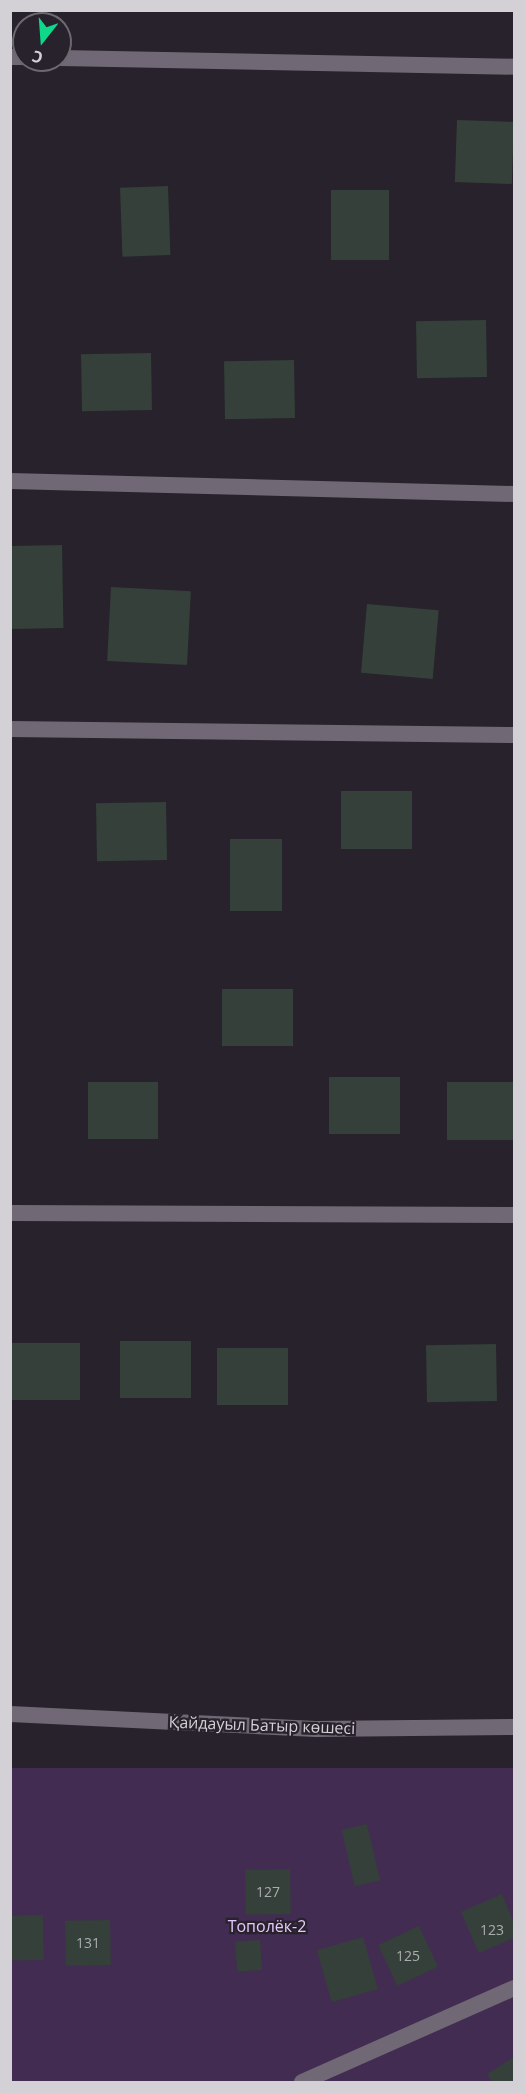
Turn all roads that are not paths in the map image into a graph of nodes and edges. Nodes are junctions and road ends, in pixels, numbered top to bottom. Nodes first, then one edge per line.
1 (72, 58) edge
2 (514, 67) edge
3 (10, 481) edge
4 (514, 494) edge
5 (10, 729) edge
6 (514, 735) edge
7 (10, 1213) edge
8 (514, 1215) edge
9 (10, 1714) edge
10 (514, 1727) edge
11 (514, 1988) edge
12 (302, 2082) edge

1 - 2 street
3 - 4 street
5 - 6 street
7 - 8 street
9 - 10 street, Қайдауыл Батыр көшесі
11 - 12 street

